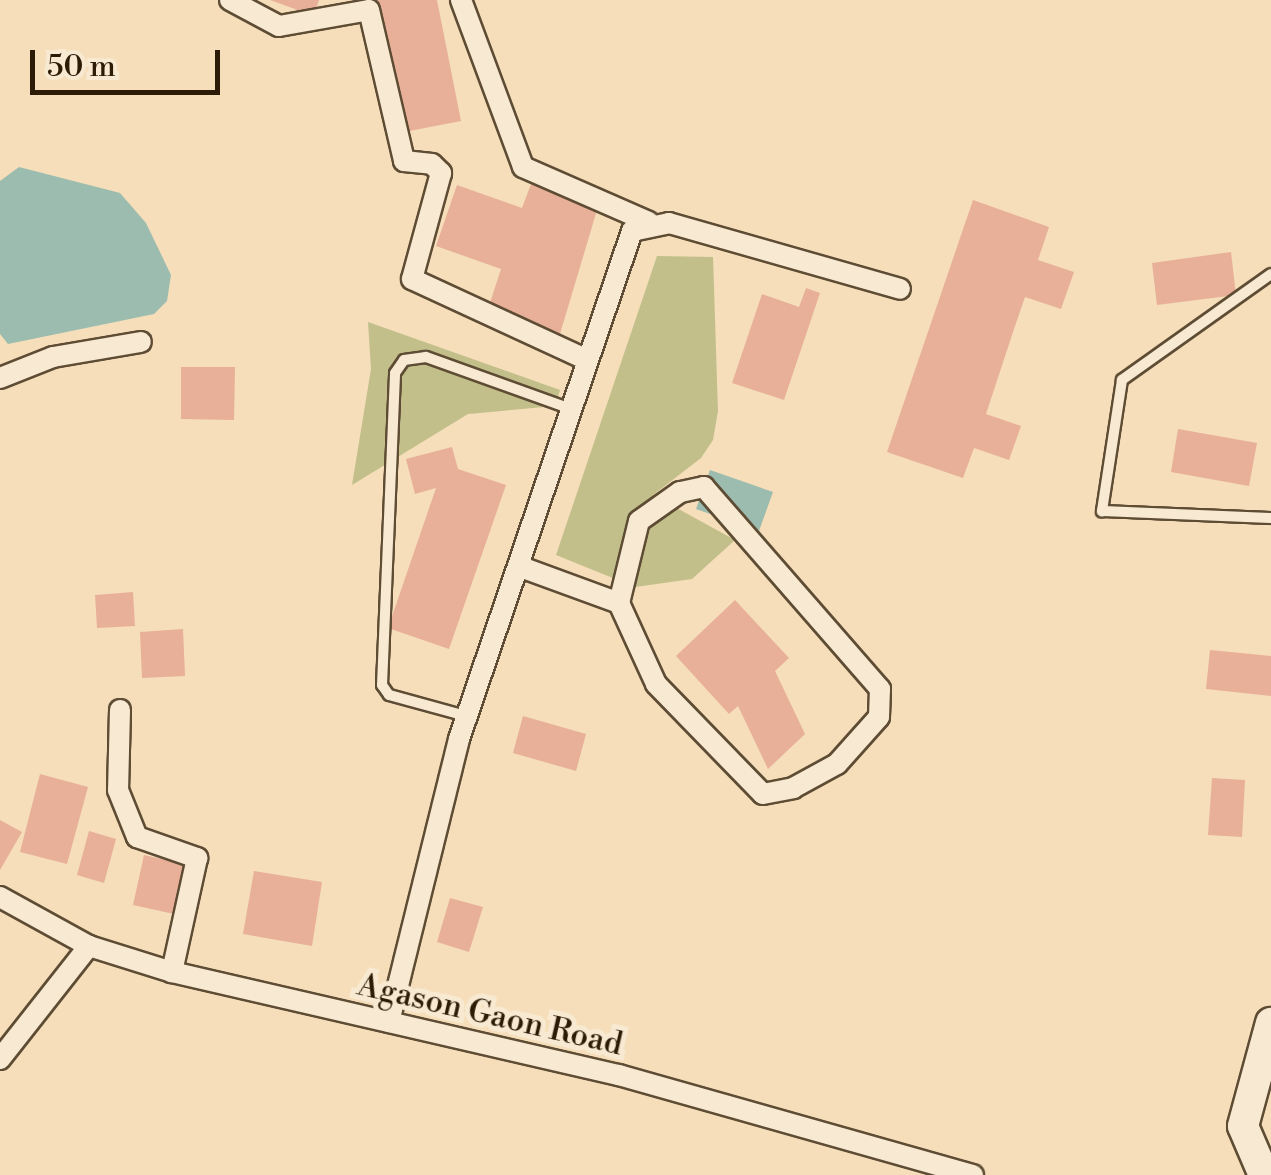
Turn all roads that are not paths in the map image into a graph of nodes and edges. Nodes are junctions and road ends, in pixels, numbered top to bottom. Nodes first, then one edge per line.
1 (230, 0) edge
2 (461, 0) edge
3 (649, 222) junction
4 (1271, 274) edge
5 (900, 289) dead end
6 (141, 342) dead end
7 (587, 360) junction
8 (0, 378) edge
9 (572, 409) junction
10 (1271, 518) edge
11 (518, 566) junction
12 (619, 603) junction
13 (120, 710) dead end
14 (467, 716) junction
15 (0, 897) edge
16 (89, 946) junction
17 (172, 972) junction
18 (389, 1022) junction
19 (1271, 1022) edge
20 (0, 1059) edge
21 (1262, 1068) edge
22 (973, 1175) edge
23 (1263, 1175) edge

1 - 7 street
2 - 3 street
3 - 5 street
3 - 7 street
4 - 10 lane
6 - 8 street
7 - 9 street
9 - 11 street
9 - 14 lane
11 - 12 street
11 - 14 street
12 - 12 street
13 - 17 street
14 - 18 street
15 - 16 street, Agason Gaon Road
16 - 17 street, Agason Gaon Road
16 - 20 street
17 - 18 street, Agason Gaon Road
18 - 22 street, Agason Gaon Road
19 - 21 street
21 - 23 street

